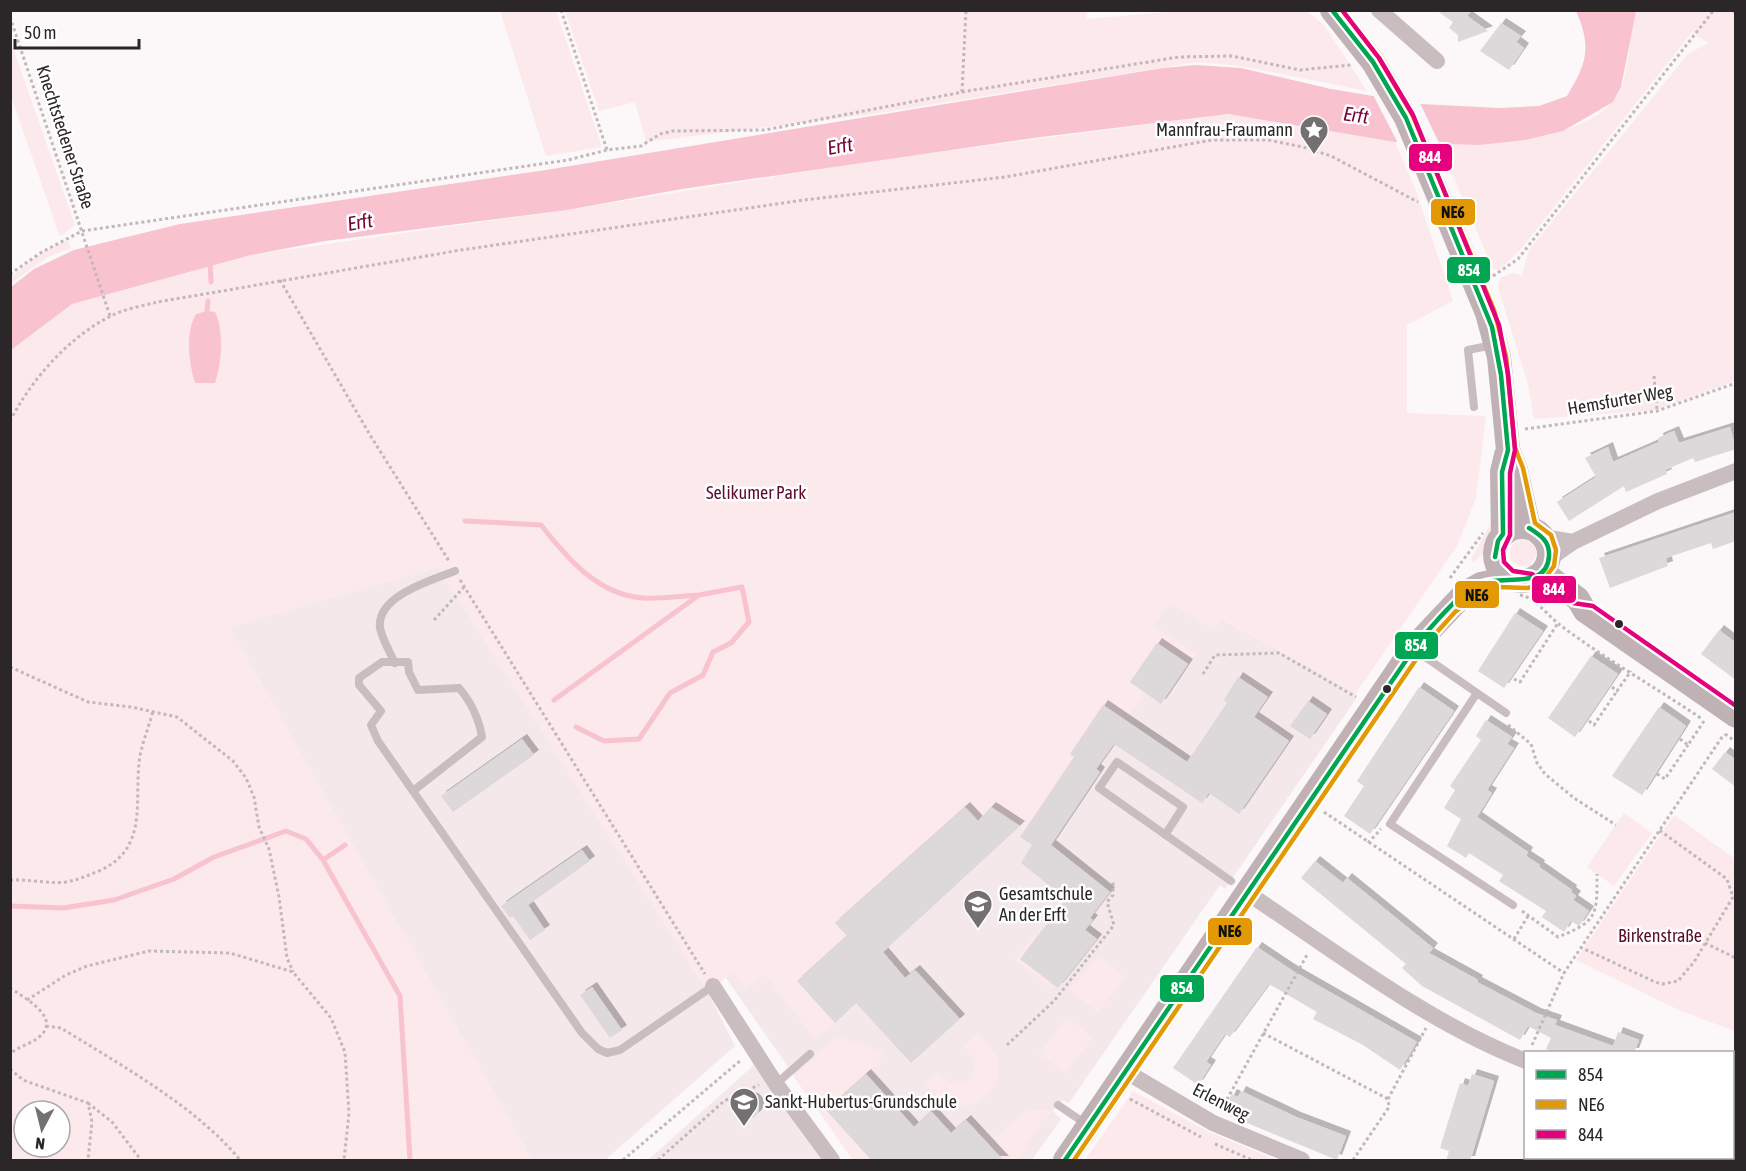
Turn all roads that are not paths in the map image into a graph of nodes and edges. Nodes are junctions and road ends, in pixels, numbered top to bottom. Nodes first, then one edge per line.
1 (1332, 10) edge
2 (1379, 10) edge
3 (1437, 61) dead end
4 (1496, 345) junction
5 (1474, 407) dead end
6 (1507, 441) junction
7 (1736, 471) edge
8 (1494, 531) junction
9 (1495, 557) junction
10 (1531, 564) junction
11 (455, 571) road end
12 (1417, 643) junction
13 (395, 663) junction
14 (1477, 693) junction
15 (1506, 713) road end
16 (1736, 716) edge
17 (412, 791) junction
18 (1165, 835) junction
19 (1239, 886) junction
20 (1513, 905) road end
21 (713, 986) joint
22 (810, 1054) dead end
23 (1524, 1060) edge
24 (1119, 1080) junction
25 (776, 1084) junction
26 (1058, 1105) dead end
27 (1089, 1125) junction
28 (832, 1161) edge
29 (1065, 1161) edge
30 (1302, 1161) edge

1 - 4 main road
2 - 3 street
4 - 5 lane
4 - 6 main road
6 - 8 main road
6 - 10 main road
7 - 10 street
8 - 9 main road
8 - 10 main road
9 - 10 main road
9 - 12 main road
10 - 12 main road
10 - 16 main road
11 - 13 lane
12 - 14 lane
12 - 19 main road
13 - 17 lane
13 - 17 lane
14 - 15 lane
14 - 20 lane
17 - 21 lane
18 - 18 lane
18 - 19 lane
19 - 23 street
19 - 24 main road
21 - 25 street
22 - 25 lane
24 - 27 main road
24 - 30 street, Erlenweg
25 - 28 street
26 - 27 lane
27 - 29 main road

